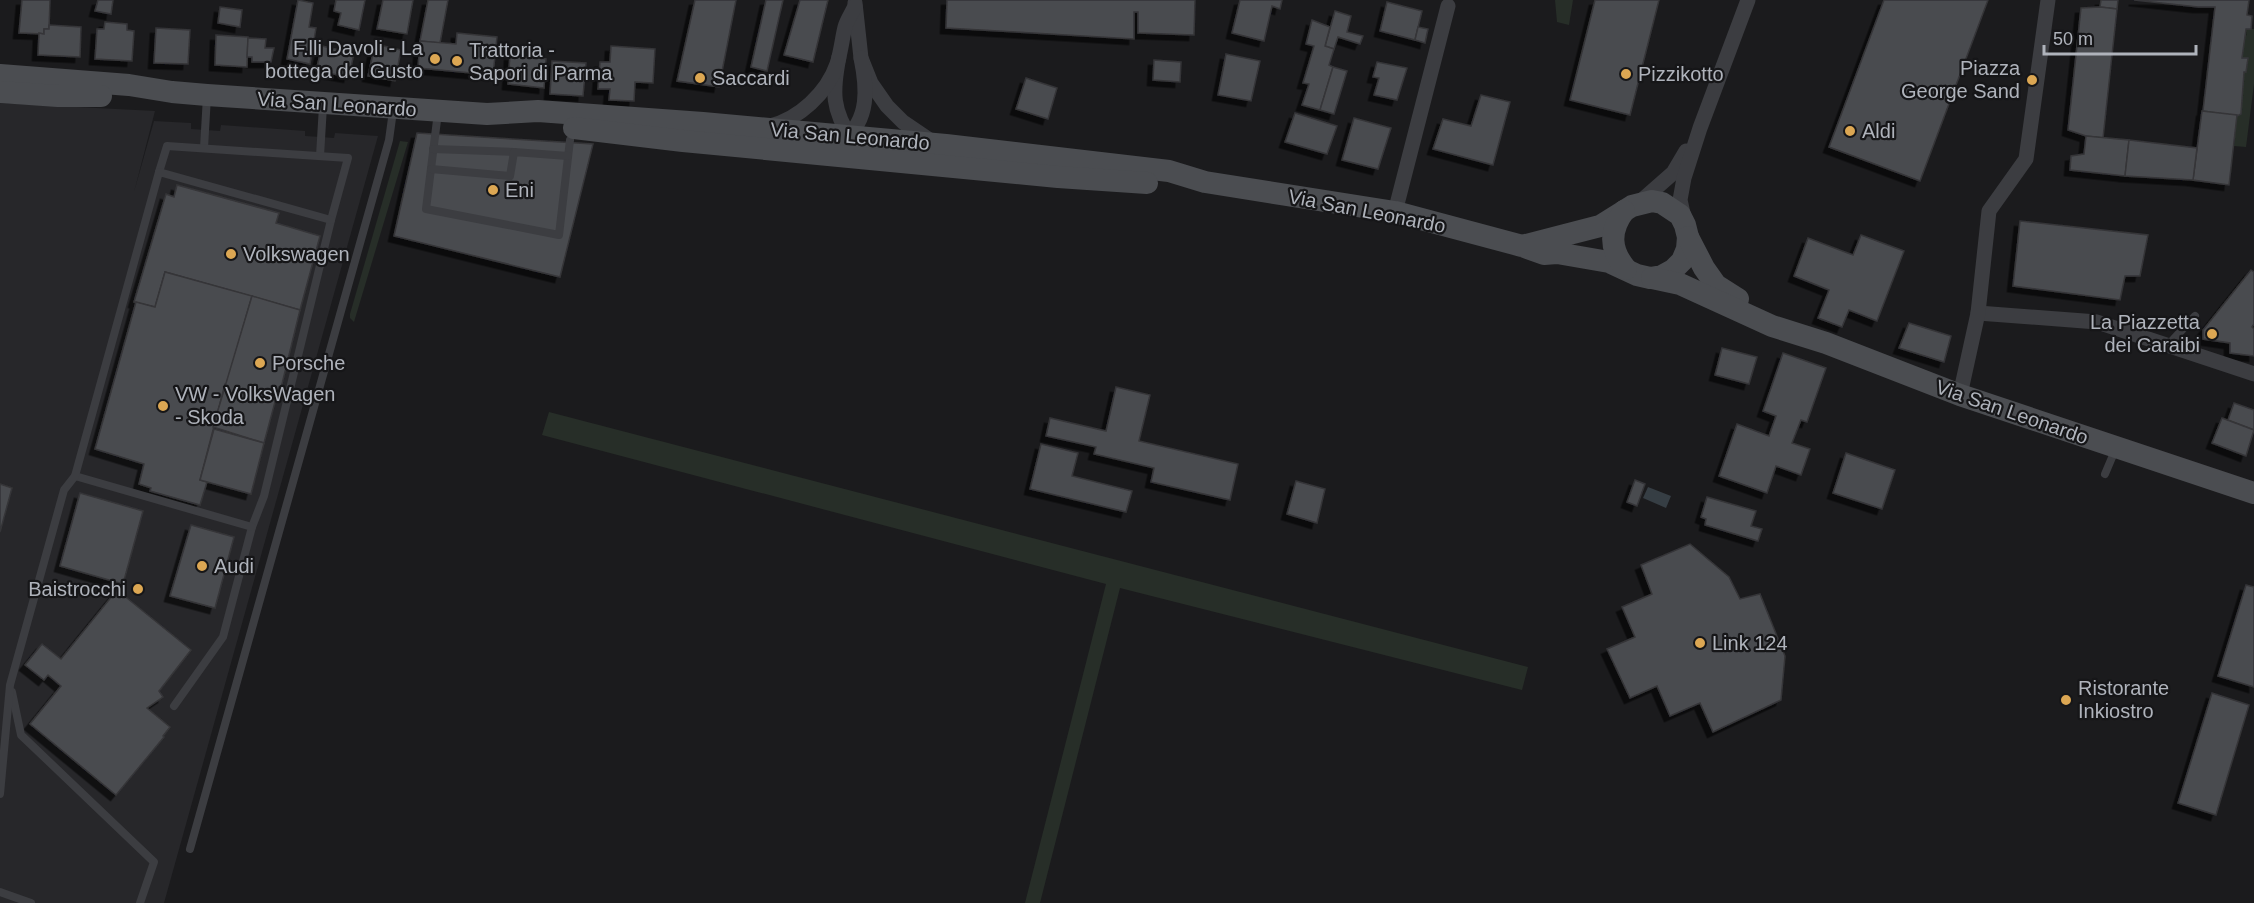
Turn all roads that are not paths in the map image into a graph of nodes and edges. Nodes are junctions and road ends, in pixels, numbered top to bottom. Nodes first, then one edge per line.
1 (1748, 0) edge
2 (2048, 0) edge
3 (856, 1) edge
4 (1448, 6) dead end
5 (839, 57) junction
6 (861, 58) junction
7 (0, 75) edge
8 (0, 92) edge
9 (197, 94) junction
10 (323, 103) junction
11 (393, 107) junction
12 (438, 110) junction
13 (487, 114) junction
14 (758, 127) junction
15 (1700, 128) junction
16 (849, 136) junction
17 (570, 140) dead end
18 (683, 141) junction
19 (946, 145) junction
20 (204, 148) junction
21 (433, 149) junction
22 (514, 152) junction
23 (320, 156) junction
24 (568, 156) junction
25 (970, 168) junction
26 (430, 170) junction
27 (159, 172) junction
28 (1211, 183) junction
29 (1632, 207) junction
30 (1395, 212) junction
31 (331, 220) junction
32 (1687, 231) junction
33 (1522, 246) junction
34 (1626, 269) junction
35 (1650, 278) junction
36 (1978, 313) junction
37 (2194, 316) dead end
38 (1772, 326) junction
39 (2177, 351) junction
40 (2254, 374) edge
41 (1960, 395) junction
42 (2116, 447) junction
43 (2105, 474) dead end
44 (75, 476) junction
45 (2254, 493) edge
46 (252, 527) junction
47 (10, 685) junction
48 (174, 706) dead end
49 (0, 794) edge
50 (190, 849) dead end
51 (0, 892) edge
52 (31, 903) edge
53 (140, 903) edge

1 - 15 street
2 - 36 street
3 - 5 street
3 - 6 street
4 - 30 street
5 - 14 street
5 - 16 street
6 - 16 street
6 - 19 street
7 - 9 main road, Via San Leonardo
8 - 9 main road, Via San Leonardo
9 - 10 main road, Via San Leonardo
9 - 20 lane
10 - 11 main road, Via San Leonardo
10 - 23 lane
11 - 12 main road, Via San Leonardo
11 - 50 lane
12 - 13 main road, Via San Leonardo
12 - 21 lane
13 - 14 main road, Via San Leonardo
13 - 18 main road, Via San Leonardo
14 - 16 main road, Via San Leonardo
15 - 29 street
15 - 32 street
16 - 18 street
16 - 19 main road, Via San Leonardo
16 - 25 street
17 - 24 lane
18 - 25 main road, Via San Leonardo
19 - 28 main road, Via San Leonardo
20 - 23 lane
20 - 27 lane
21 - 22 lane
21 - 26 lane
22 - 24 lane
22 - 26 lane
23 - 31 lane
24 - 26 lane
25 - 28 main road, Via San Leonardo
27 - 31 lane
27 - 44 lane
28 - 30 main road, Via San Leonardo
29 - 32 main road
29 - 33 main road
29 - 34 main road
30 - 33 main road, Via San Leonardo
31 - 46 lane
32 - 35 main road
32 - 38 main road, Via San Leonardo
33 - 34 main road, Via San Leonardo
34 - 35 main road
35 - 38 main road, Via San Leonardo
36 - 39 street
36 - 41 street
37 - 39 lane
38 - 41 main road, Via San Leonardo
39 - 40 street
41 - 42 main road, Via San Leonardo
42 - 43 lane
42 - 45 main road, Via San Leonardo
44 - 46 lane
44 - 47 lane
46 - 48 lane
47 - 49 lane
47 - 53 lane
51 - 52 lane

